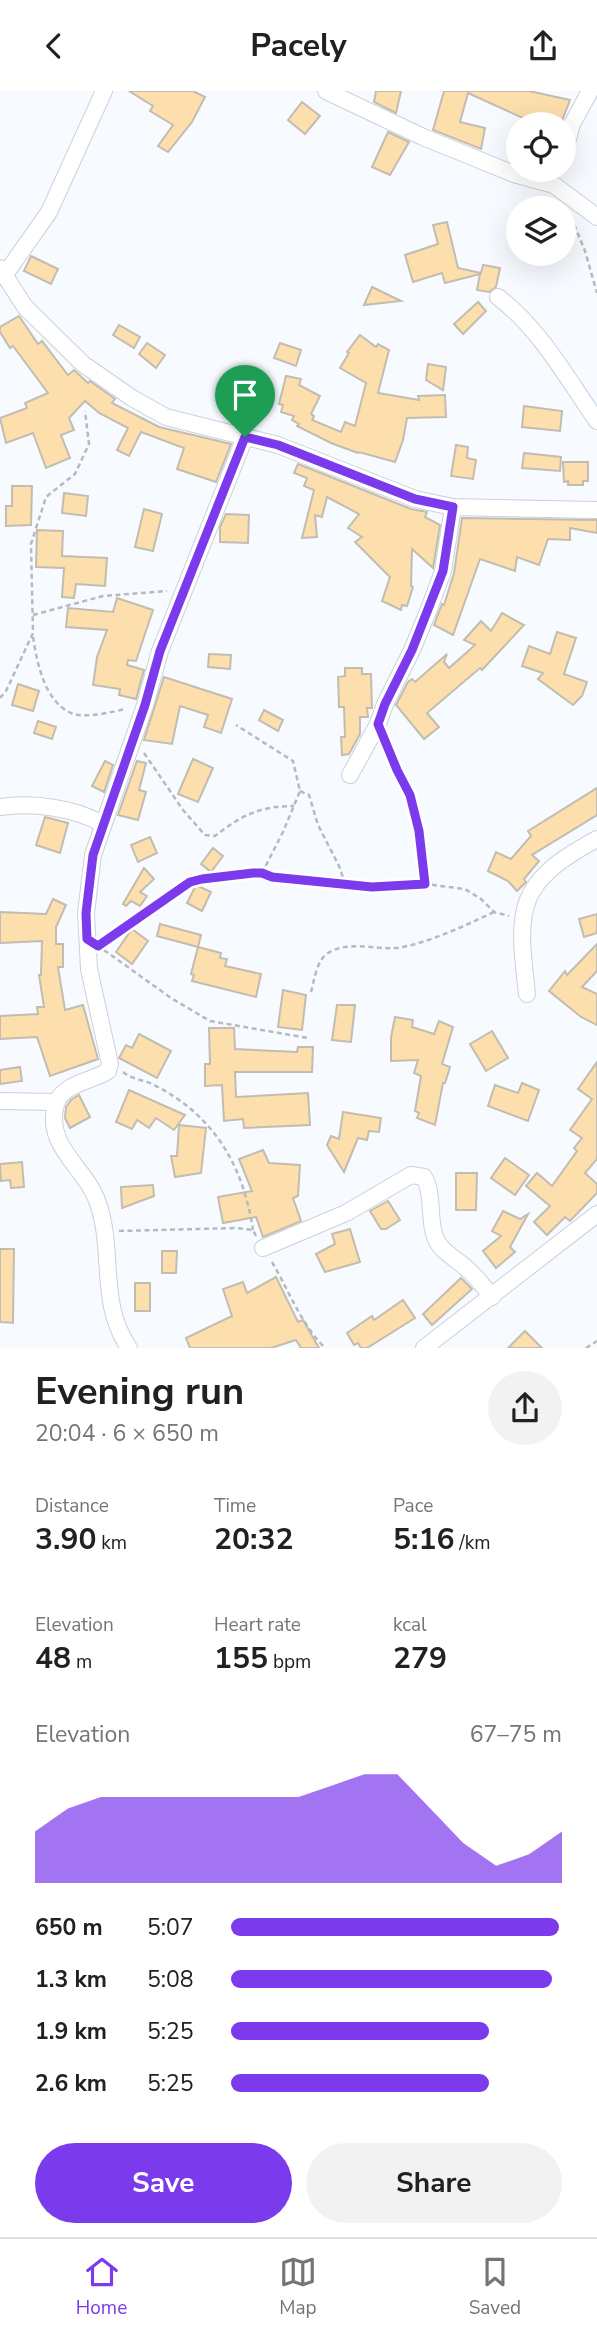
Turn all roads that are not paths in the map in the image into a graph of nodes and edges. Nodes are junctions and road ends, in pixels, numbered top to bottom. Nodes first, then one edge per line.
1 (104, 91) edge
2 (326, 91) edge
3 (590, 91) edge
4 (576, 117) edge
5 (506, 171) edge
6 (561, 182) edge
7 (597, 217) edge
8 (1, 273) edge
9 (498, 297) dead end
10 (597, 421) edge
11 (245, 437) junction
12 (453, 507) junction
13 (597, 510) edge
14 (350, 775) dead end
15 (0, 807) edge
16 (103, 824) junction
17 (597, 839) edge
18 (527, 994) dead end
19 (0, 1101) edge
20 (57, 1102) junction
21 (597, 1214) edge
22 (263, 1248) road end
23 (492, 1297) junction
24 (129, 1348) edge
25 (424, 1348) edge

1 - 8 street
2 - 5 street
3 - 4 street
6 - 7 street
8 - 11 street
9 - 10 street
11 - 12 street
11 - 16 street
12 - 13 street
12 - 14 street
15 - 16 street
16 - 20 street
17 - 18 street
19 - 20 street
20 - 24 street
21 - 23 street
22 - 23 street
23 - 25 street

